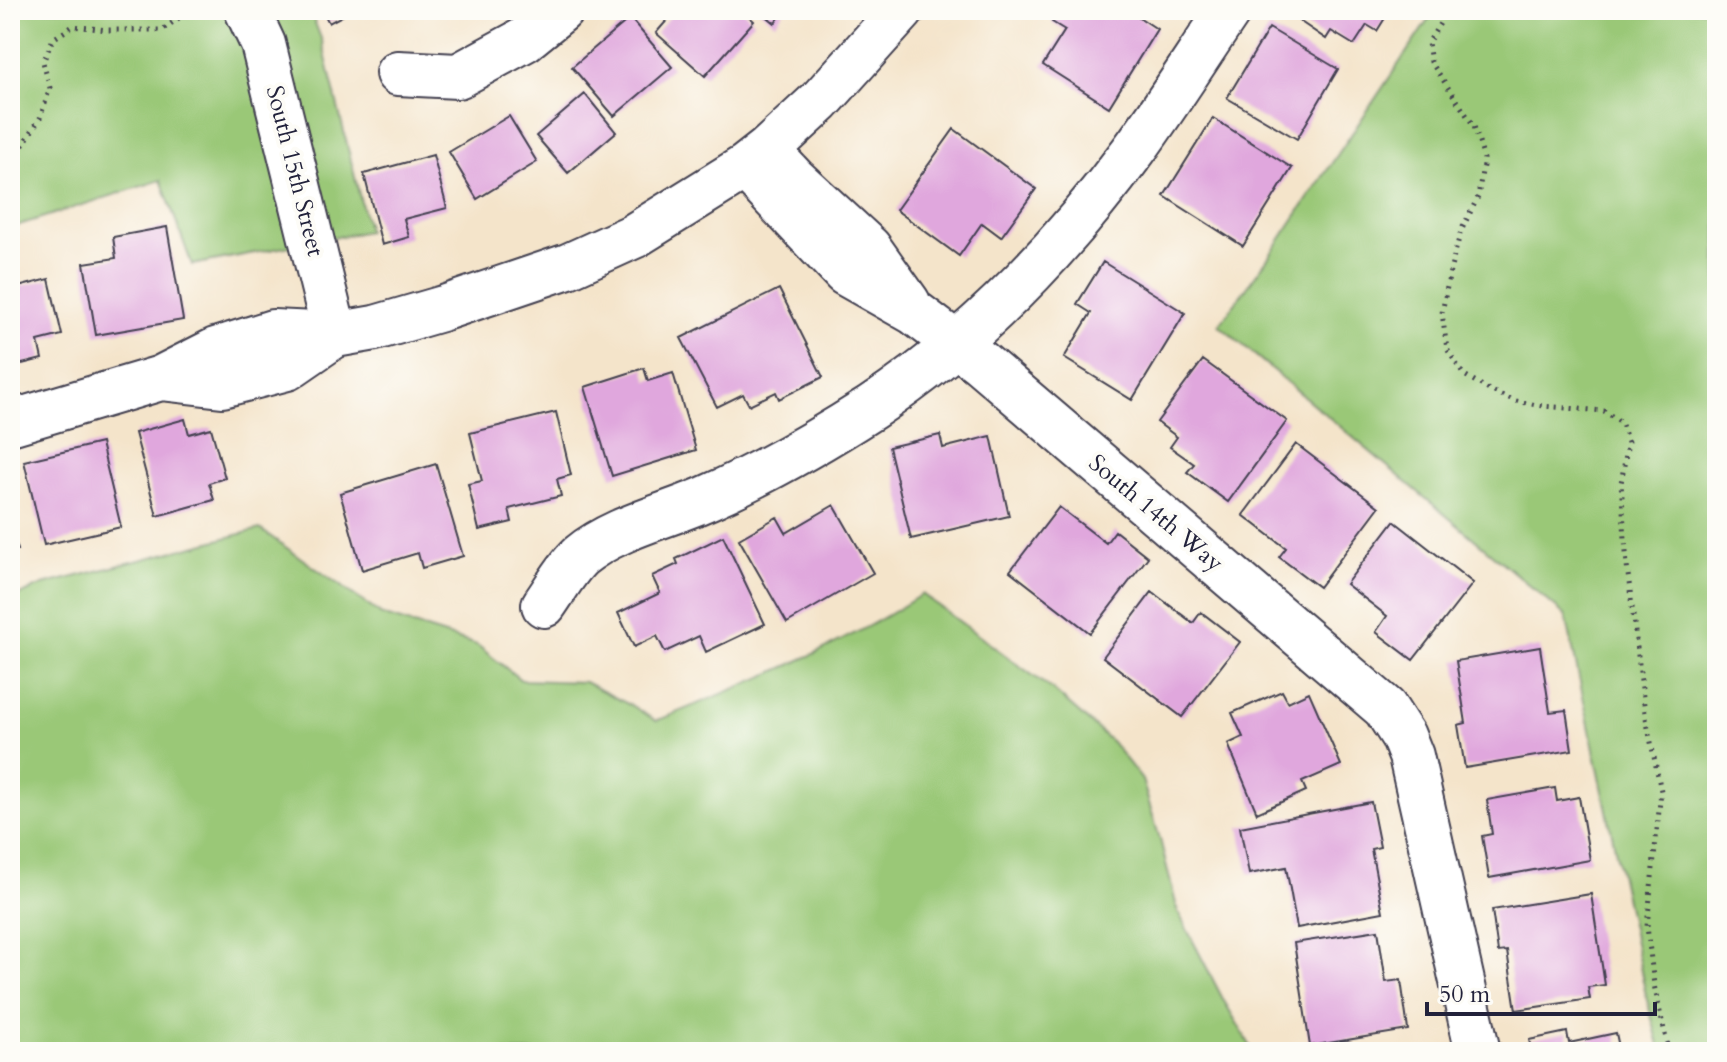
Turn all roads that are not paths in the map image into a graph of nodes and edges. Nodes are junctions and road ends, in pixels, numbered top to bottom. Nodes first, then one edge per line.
1 (247, 10) edge
2 (561, 10) edge
3 (1229, 10) edge
4 (892, 22) edge
5 (398, 73) dead end
6 (756, 158) junction
7 (335, 335) junction
8 (955, 343) junction
9 (10, 423) edge
10 (544, 605) dead end
11 (1478, 1052) edge

1 - 7 street, South 15th Street
2 - 5 street
3 - 8 street
4 - 6 street
6 - 7 street
6 - 8 street, South 14th Way
7 - 9 street
8 - 10 street
8 - 11 street, South 14th Way

